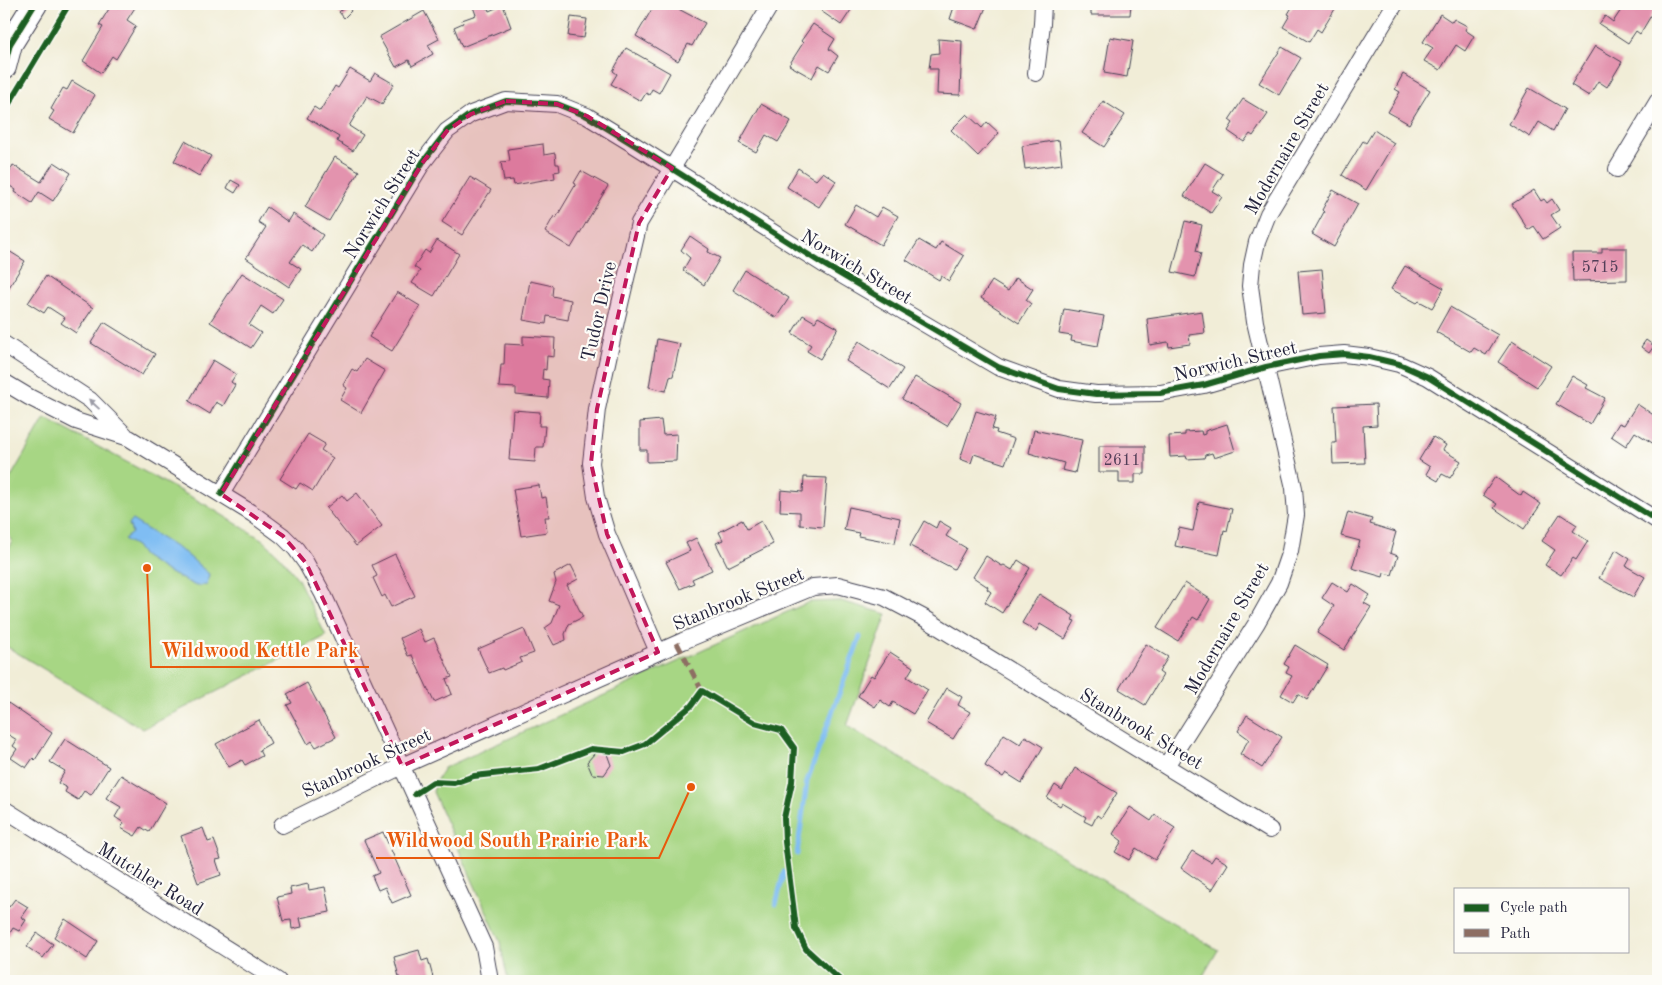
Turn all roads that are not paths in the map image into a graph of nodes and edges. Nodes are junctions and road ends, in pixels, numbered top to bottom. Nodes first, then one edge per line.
1 (35, 4) edge
2 (771, 4) edge
3 (1043, 4) edge
4 (1396, 4) edge
5 (7, 47) edge
6 (4, 67) edge
7 (1036, 73) dead end
8 (1658, 101) edge
9 (672, 168) junction
10 (1617, 169) dead end
11 (5, 347) edge
12 (1266, 367) junction
13 (4, 382) edge
14 (129, 438) junction
15 (221, 494) junction
16 (1658, 521) edge
17 (658, 652) junction
18 (402, 766) junction
19 (1166, 766) junction
20 (4, 809) edge
21 (282, 825) dead end
22 (1270, 830) dead end
23 (278, 981) edge
24 (490, 981) edge

1 - 5 street
2 - 9 street, Tudor Drive
3 - 7 street
4 - 12 street, Modernaire Street
5 - 6 street
8 - 10 street
9 - 12 street, Norwich Street
9 - 15 street, Norwich Street
9 - 17 street, Tudor Drive
14 -> 11 street
12 - 16 street, Norwich Street
12 - 19 street, Modernaire Street
13 - 14 street
14 - 15 street
15 - 18 street
17 - 18 street, Stanbrook Street
17 - 19 street, Stanbrook Street
18 - 21 street, Stanbrook Street
18 - 24 street
19 - 22 street, Stanbrook Street
20 - 23 street, Mutchler Road

